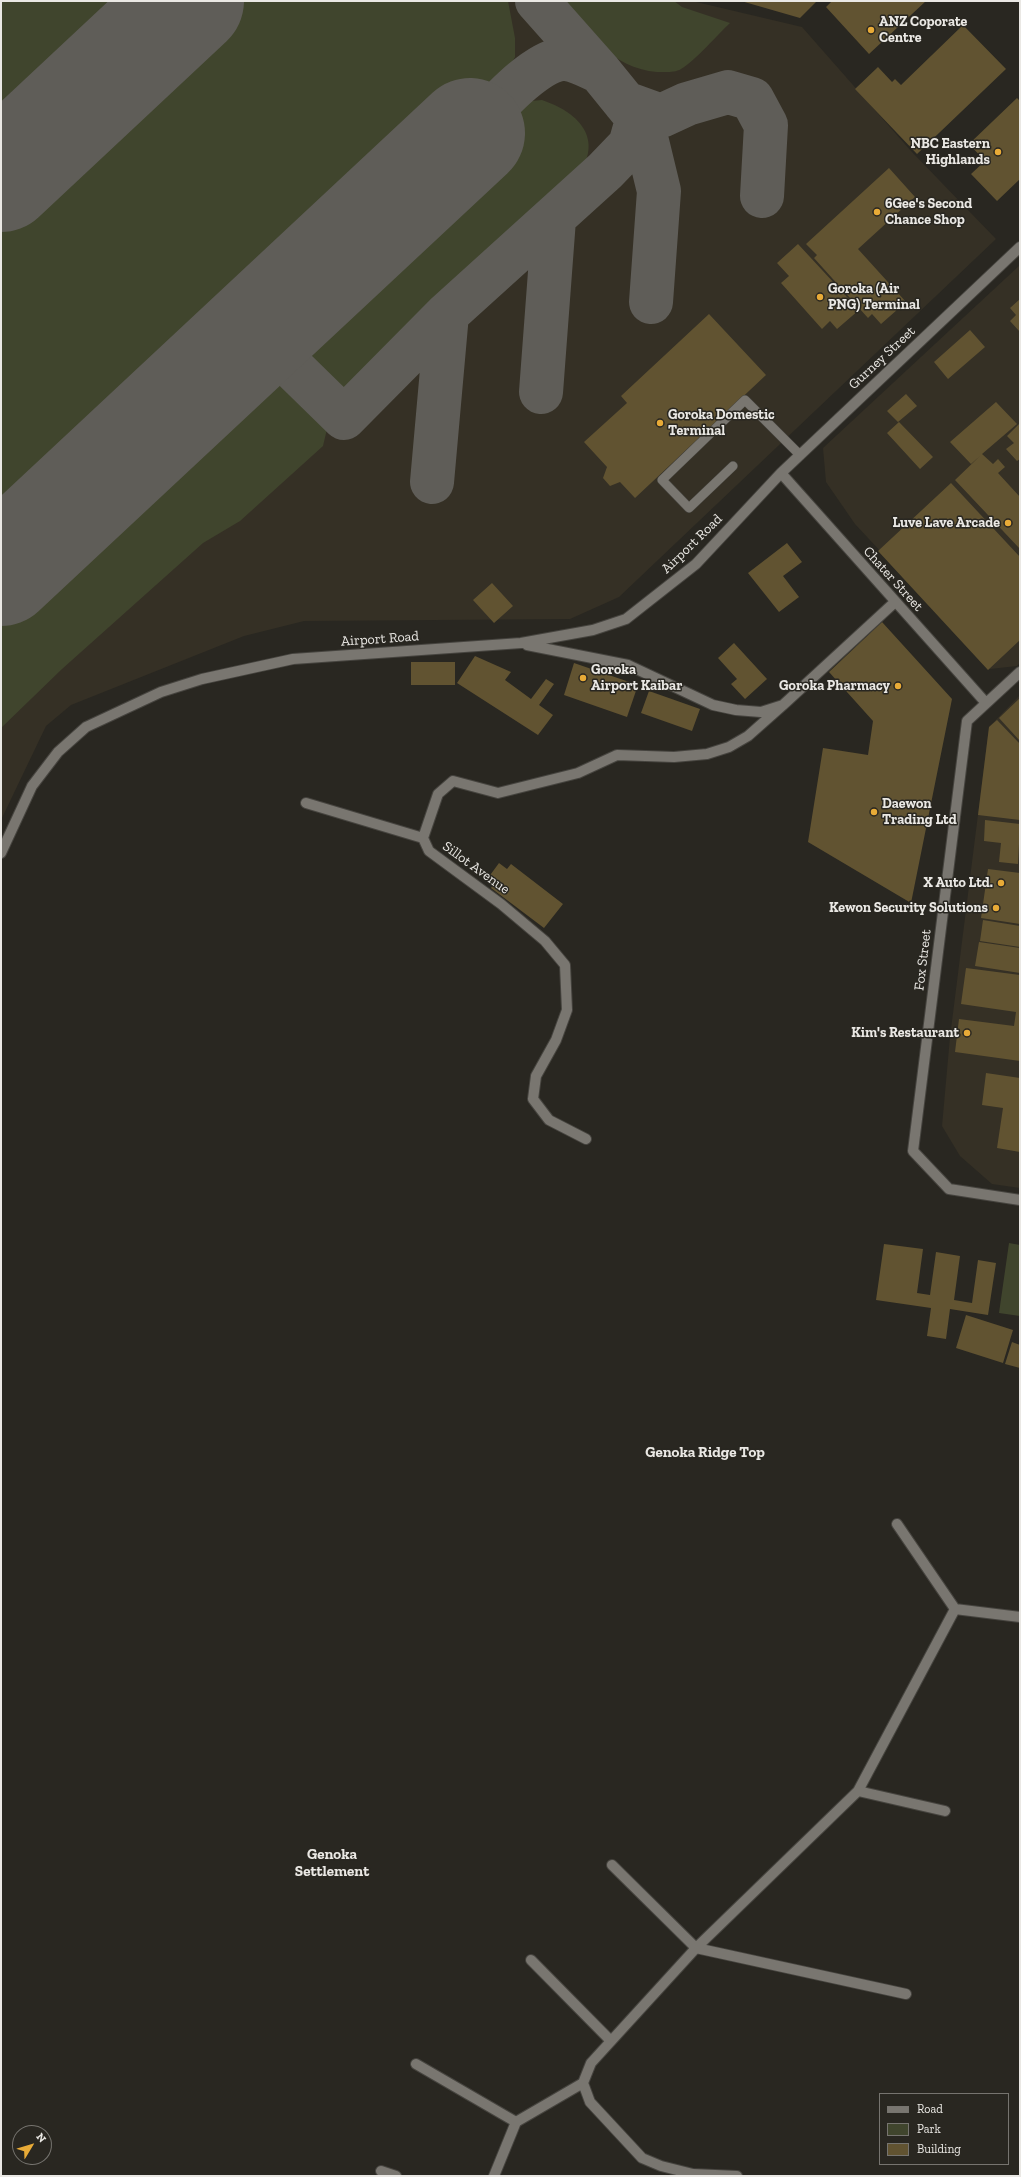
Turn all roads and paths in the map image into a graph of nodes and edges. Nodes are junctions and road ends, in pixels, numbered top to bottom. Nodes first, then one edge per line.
1 (1020, 247) edge
2 (800, 455) junction
3 (733, 466) dead end
4 (781, 473) junction
5 (895, 602) junction
6 (521, 643) junction
7 (1020, 672) edge
8 (986, 703) junction
9 (783, 705) junction
10 (306, 803) dead end
11 (423, 838) junction
12 (1, 853) edge
13 (586, 1139) dead end
14 (1020, 1200) edge
15 (897, 1524) dead end
16 (955, 1609) junction
17 (1020, 1617) edge
18 (858, 1792) junction
19 (945, 1811) dead end
20 (612, 1865) dead end
21 (696, 1948) junction
22 (531, 1960) dead end
23 (906, 1994) dead end
24 (612, 2041) junction
25 (416, 2064) dead end
26 (583, 2083) junction
27 (516, 2122) junction
28 (381, 2171) dead end
29 (396, 2176) edge
30 (494, 2176) edge
31 (737, 2176) edge

1 - 2 street, Gurney Street
2 - 3 lane
2 - 4 street, Gurney Street
4 - 5 street, Chater Street
4 - 6 street, Airport Road
5 - 8 street, Chater Street
5 - 9 street
6 - 9 street
6 - 12 street, Airport Road
7 - 8 street, Fox Street
8 - 14 street, Fox Street
9 - 11 street, Sillot Avenue
10 - 11 street
11 - 13 street, Sillot Avenue
15 - 16 street
16 - 17 street
16 - 18 street
18 - 19 street
18 - 21 street
20 - 21 street
21 - 23 street
21 - 24 street
22 - 24 street
24 - 26 street
25 - 27 street
26 - 27 street
26 - 31 street
27 - 30 street
28 - 29 street

